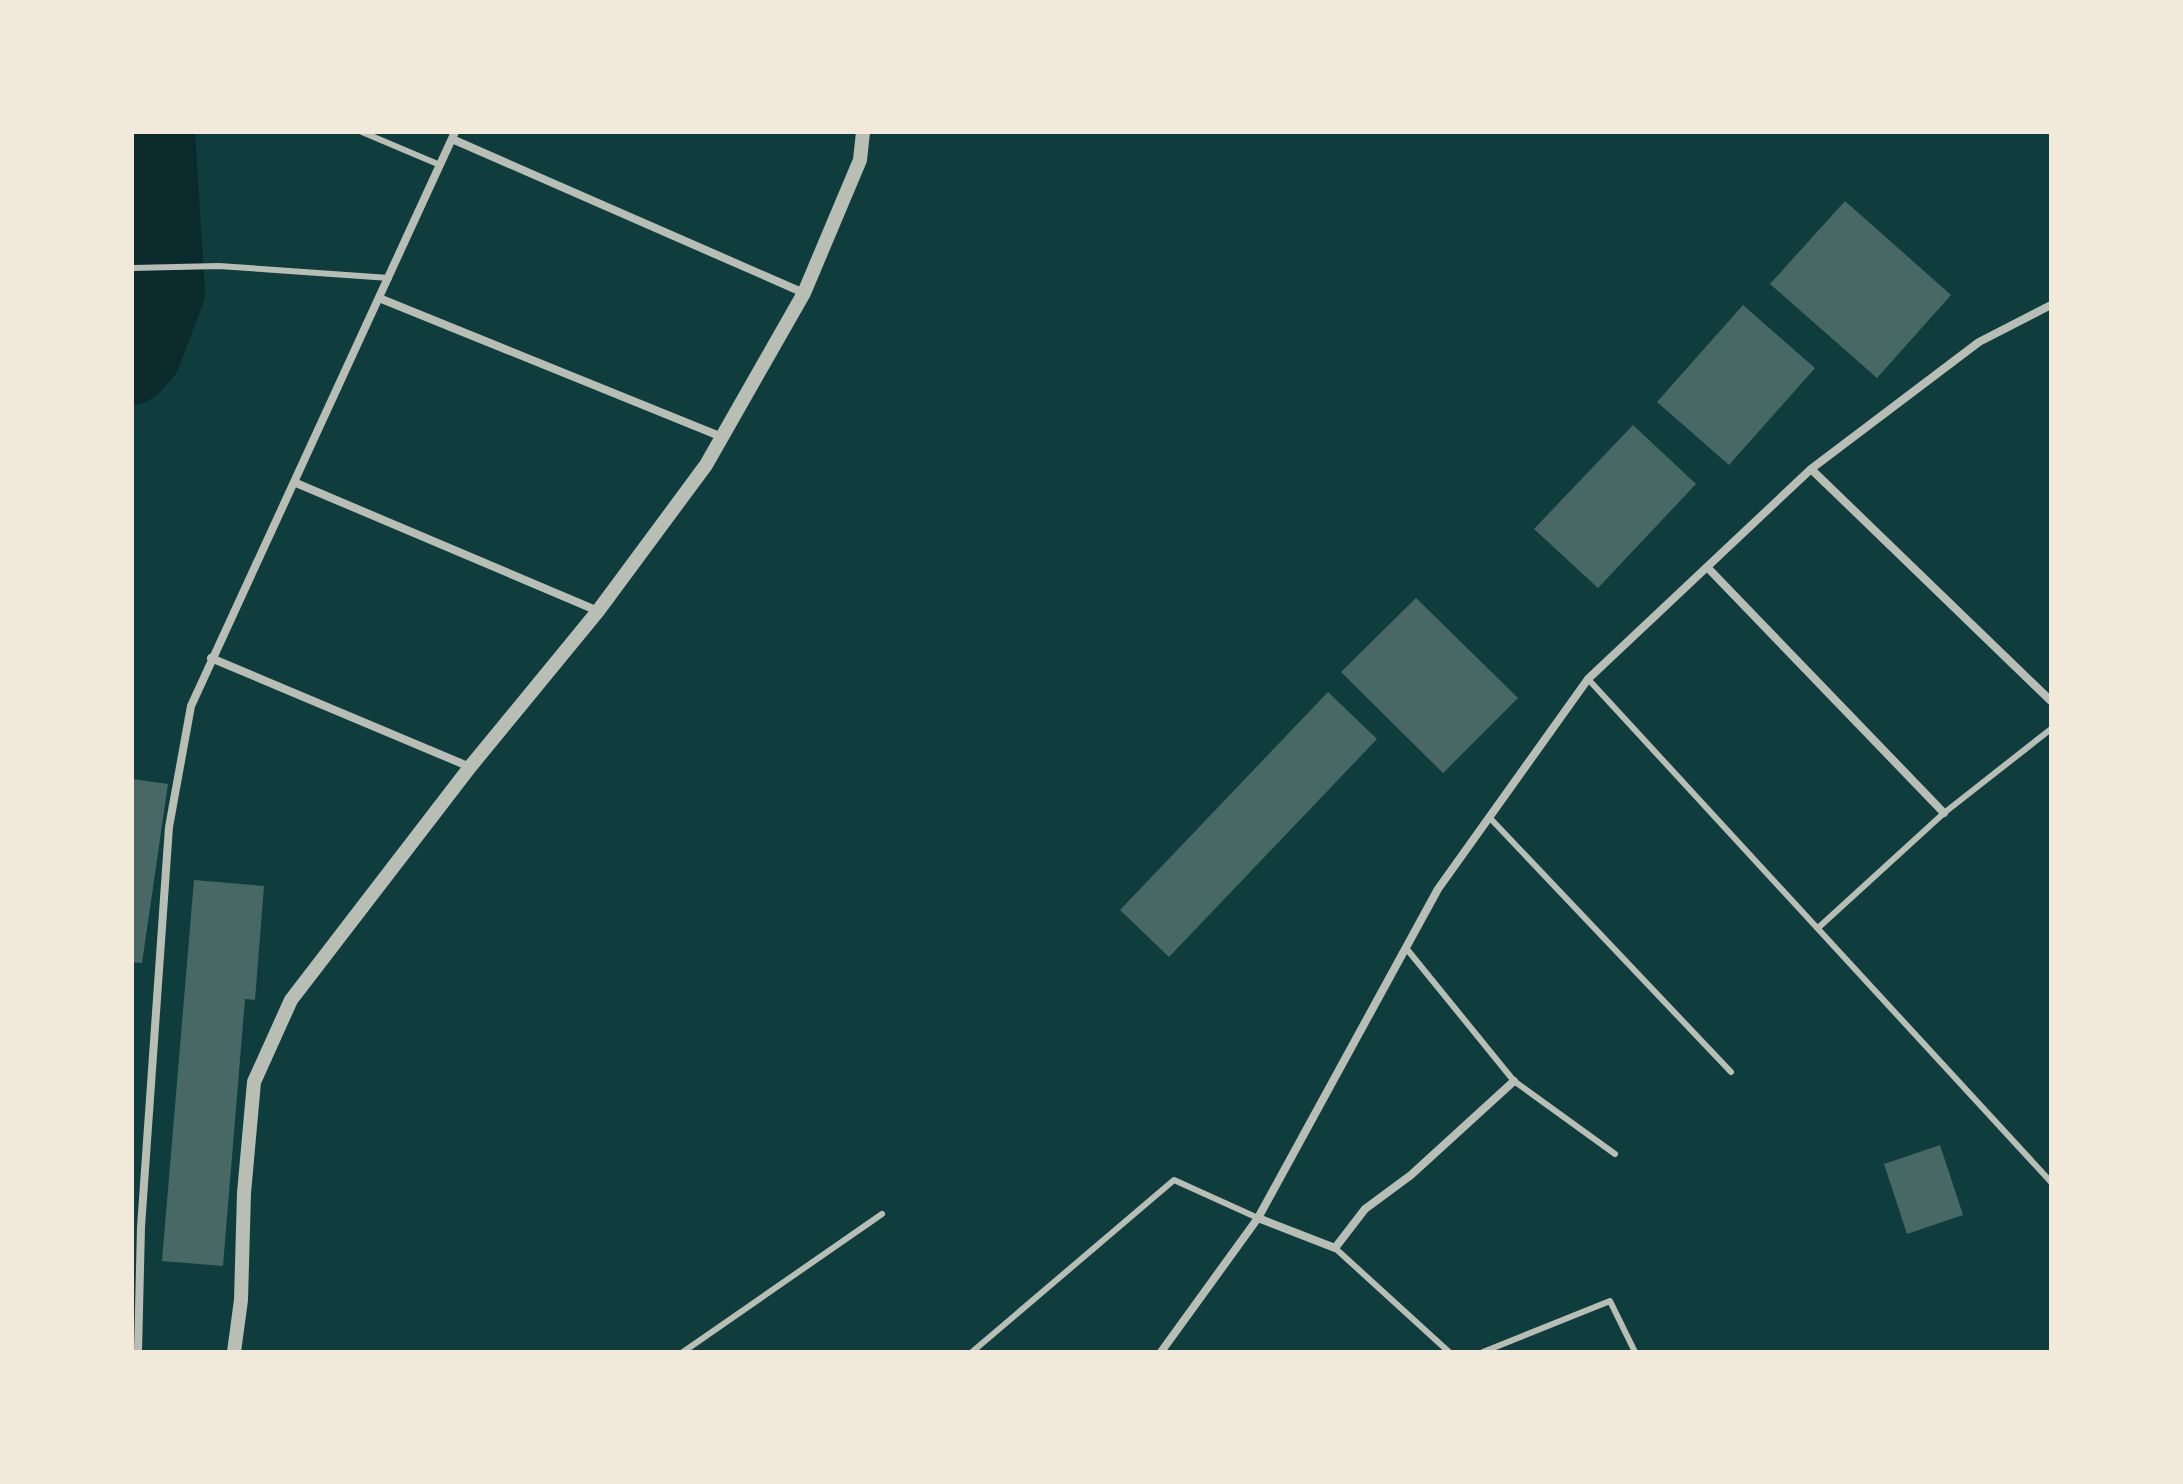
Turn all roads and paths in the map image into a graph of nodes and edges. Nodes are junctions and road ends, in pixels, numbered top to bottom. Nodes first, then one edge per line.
1 (362, 132) edge
2 (863, 132) edge
3 (453, 135) edge
4 (440, 165) junction
5 (132, 268) edge
6 (389, 278) junction
7 (804, 293) junction
8 (379, 298) junction
9 (2050, 306) edge
10 (722, 437) junction
11 (1811, 469) junction
12 (296, 483) junction
13 (1707, 567) junction
14 (598, 611) junction
15 (211, 658) junction
16 (1588, 679) junction
17 (2051, 701) edge
18 (2051, 729) edge
19 (470, 767) junction
20 (1944, 813) junction
21 (1489, 817) junction
22 (1818, 928) junction
23 (1406, 948) junction
24 (1731, 1072) dead end
25 (1514, 1081) junction
26 (1615, 1154) dead end
27 (2051, 1182) edge
28 (882, 1214) dead end
29 (1258, 1218) junction
30 (1335, 1248) junction
31 (138, 1352) edge
32 (234, 1352) edge
33 (683, 1352) edge
34 (972, 1352) edge
35 (1161, 1352) edge
36 (1449, 1352) edge
37 (1483, 1352) edge
38 (1635, 1352) edge

1 - 4 lane
2 - 7 street
3 - 4 street
3 - 7 street
4 - 6 street
5 - 6 lane
6 - 8 street
7 - 10 street
8 - 10 street
8 - 12 street
9 - 11 street
10 - 14 street
11 - 13 street
11 - 17 street
12 - 14 street
12 - 15 street
13 - 16 street
13 - 20 street
14 - 19 street
15 - 19 street
15 - 31 street
16 - 21 street
16 - 22 lane
18 - 20 lane
19 - 32 street
20 - 22 lane
21 - 23 street
21 - 24 lane
22 - 27 lane
23 - 25 lane
23 - 29 street
25 - 26 lane
25 - 30 street
28 - 33 lane
29 - 30 street
29 - 34 lane
29 - 35 street
30 - 36 lane
37 - 38 lane

